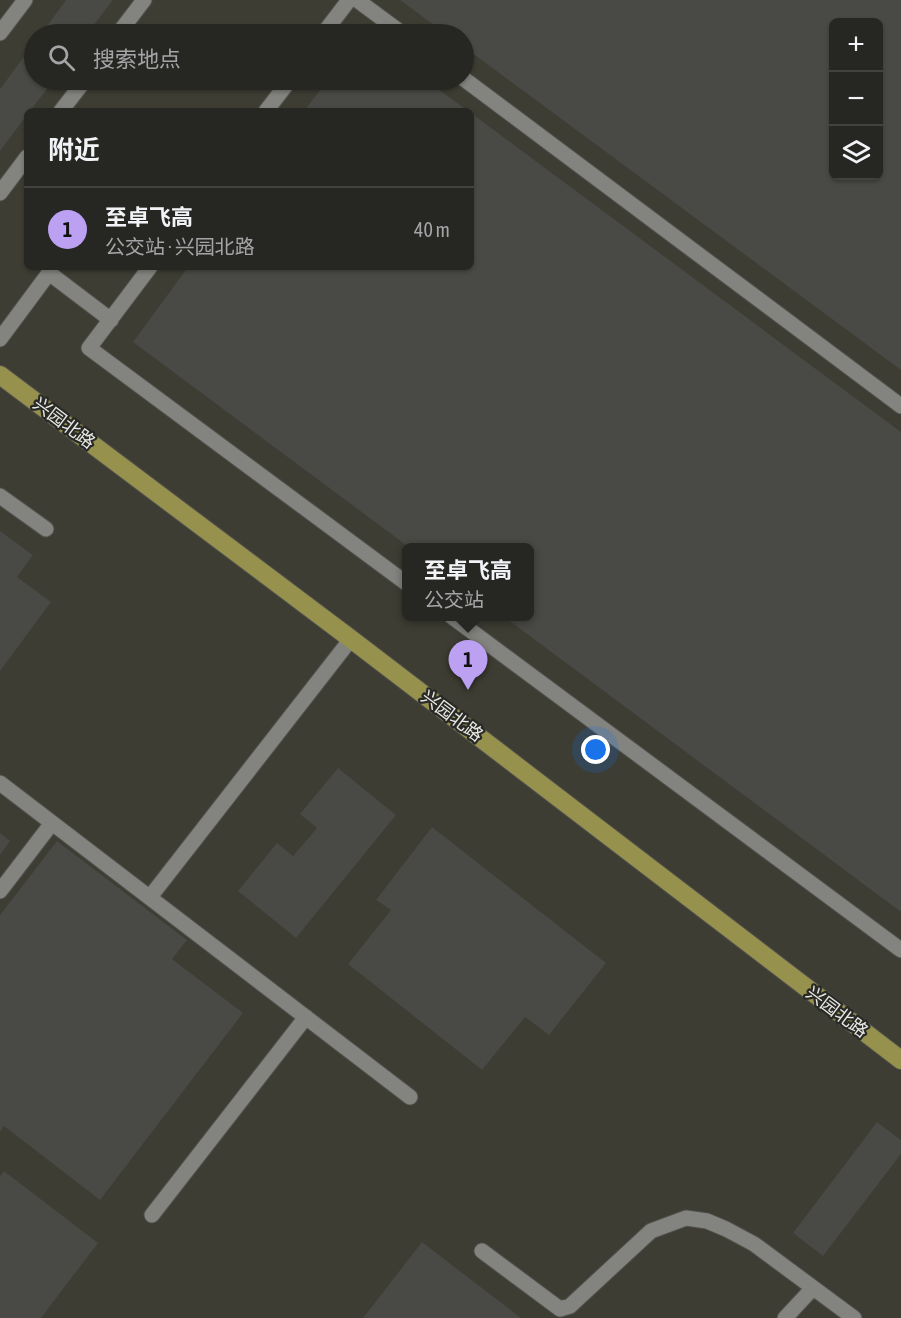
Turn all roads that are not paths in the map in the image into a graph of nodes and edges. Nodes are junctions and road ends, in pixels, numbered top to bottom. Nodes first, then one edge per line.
1 (25, 0) edge
2 (144, 0) edge
3 (349, 0) edge
4 (357, 0) edge
5 (126, 24) edge
6 (331, 24) edge
7 (389, 24) edge
8 (0, 33) edge
9 (474, 86) edge
10 (77, 90) edge
11 (282, 90) edge
12 (63, 108) edge
13 (268, 108) edge
14 (24, 161) edge
15 (0, 193) edge
16 (148, 270) edge
17 (111, 320) junction
18 (0, 339) edge
19 (0, 375) edge
20 (901, 406) edge
21 (0, 496) edge
22 (46, 529) dead end
23 (402, 580) edge
24 (458, 621) edge
25 (351, 639) junction
26 (0, 783) edge
27 (52, 823) junction
28 (0, 891) edge
29 (150, 897) junction
30 (901, 950) edge
31 (306, 1017) junction
32 (901, 1060) edge
33 (410, 1097) dead end
34 (152, 1215) dead end
35 (482, 1251) dead end
36 (813, 1288) junction
37 (785, 1318) edge
38 (854, 1318) edge

1 - 8 lane
2 - 5 lane
3 - 6 lane
4 - 7 lane
9 - 20 lane
10 - 12 lane
11 - 13 lane
14 - 15 lane
16 - 17 lane
17 - 18 lane
17 - 23 lane
19 - 25 main road, 兴园北路
21 - 22 lane
24 - 30 lane
25 - 29 lane
25 - 32 main road, 兴园北路
26 - 27 lane
27 - 28 lane
27 - 29 lane
29 - 31 lane
31 - 33 lane
31 - 34 lane
35 - 36 lane
36 - 37 lane
36 - 38 lane

